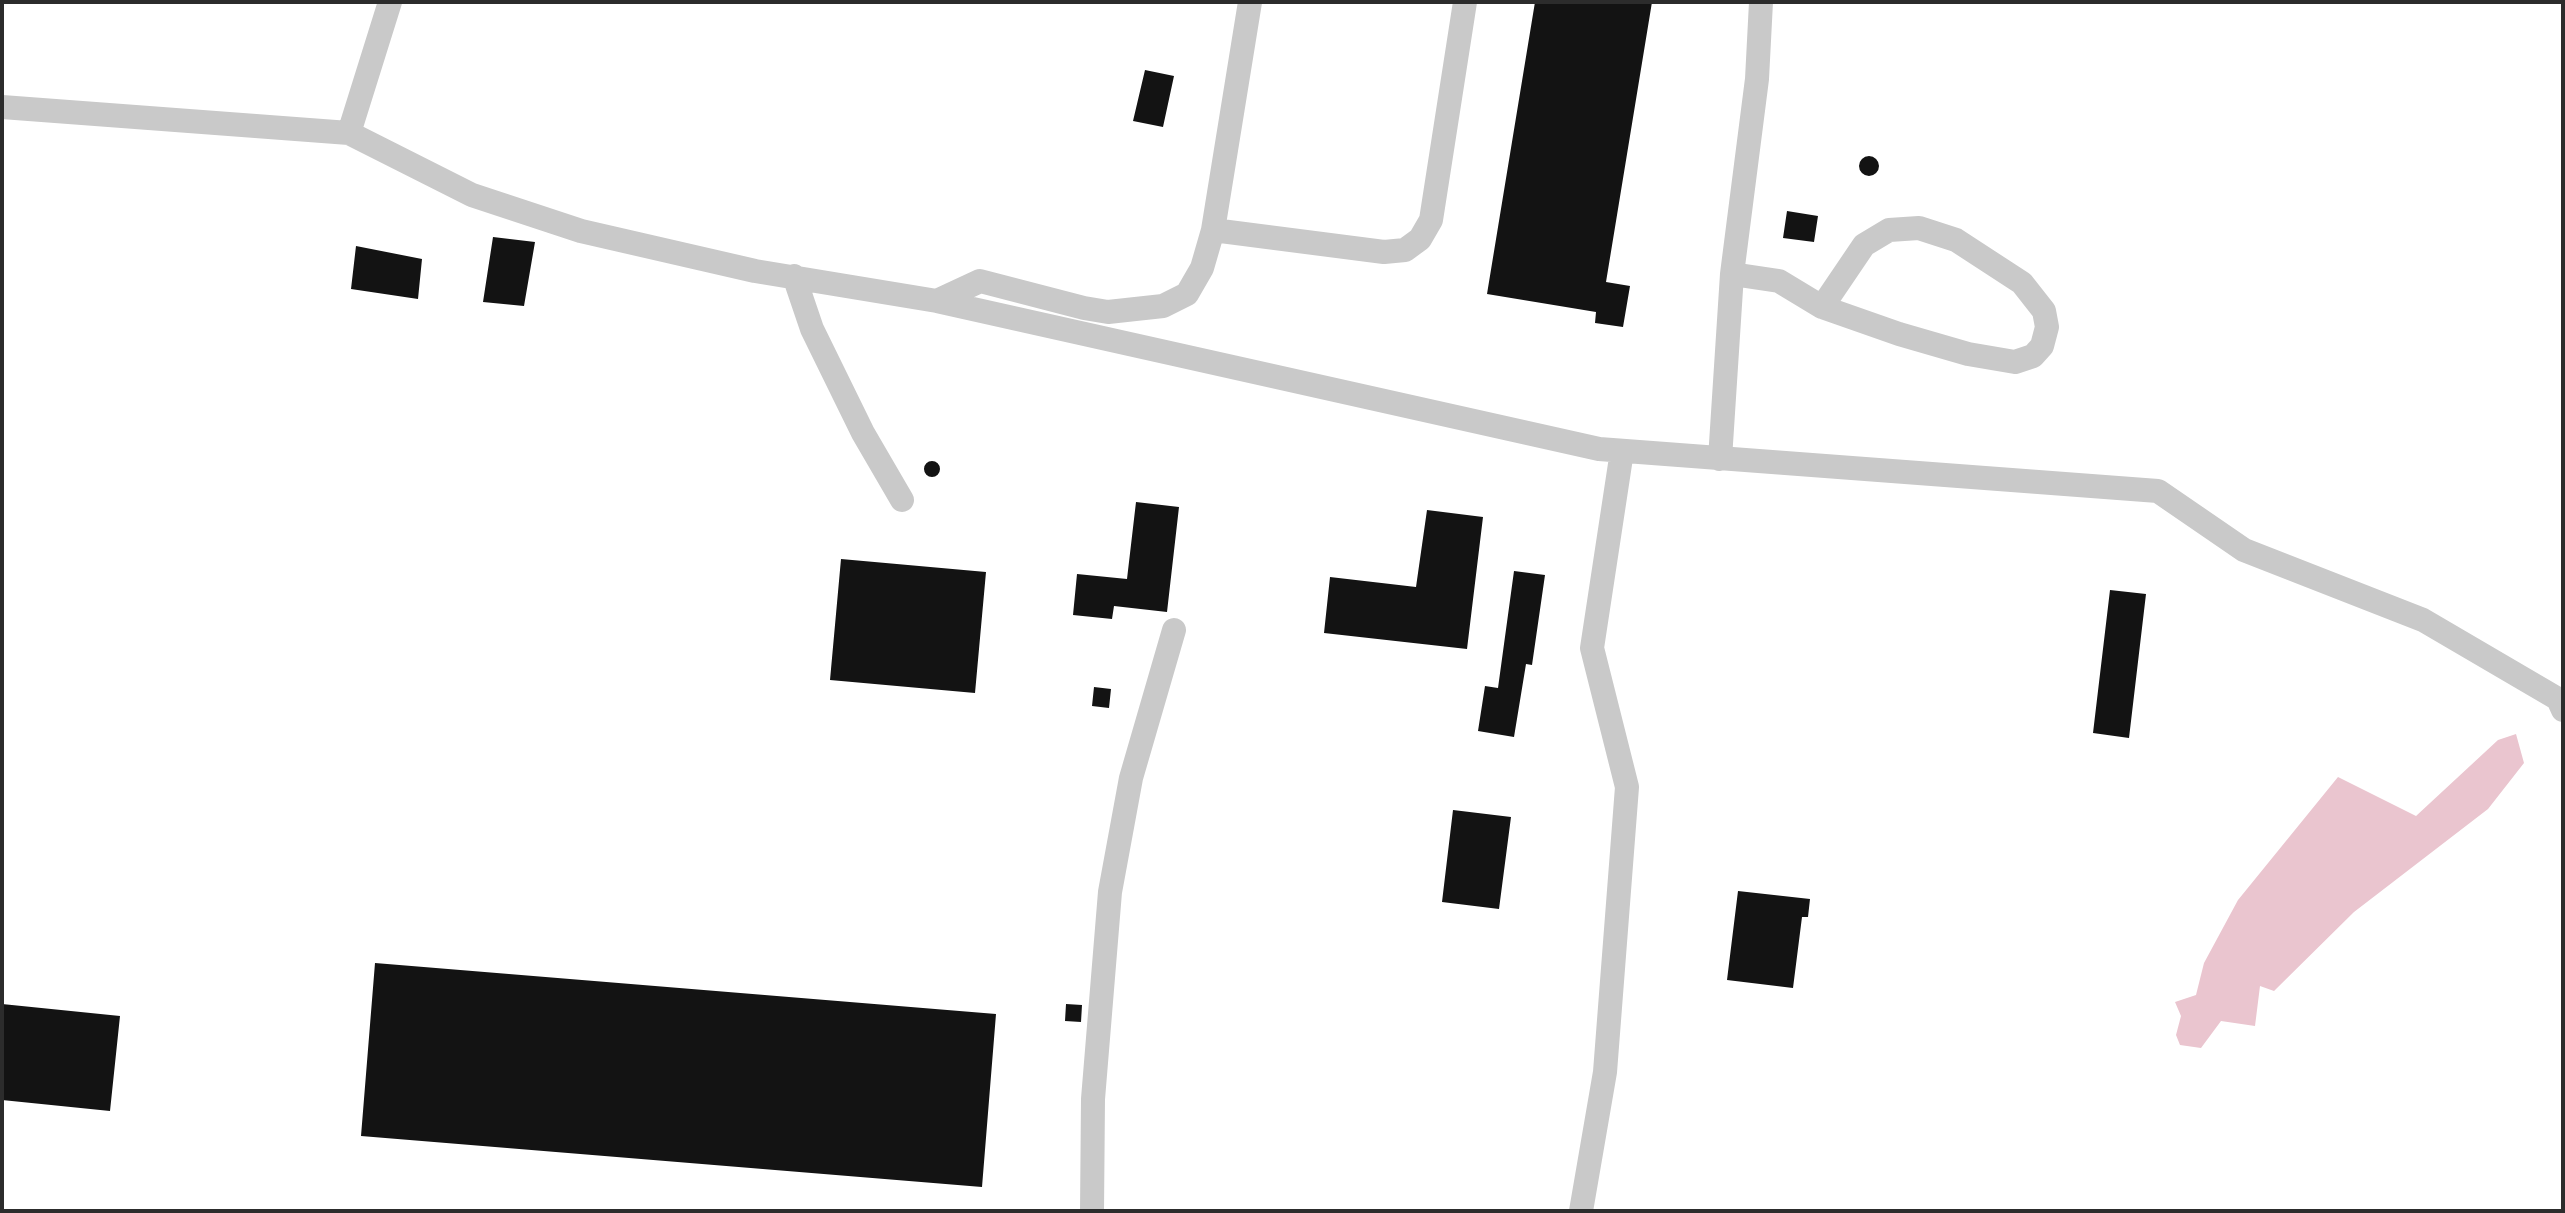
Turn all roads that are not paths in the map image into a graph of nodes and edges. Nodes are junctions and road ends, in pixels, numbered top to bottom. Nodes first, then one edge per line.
1 (390, 2) edge
2 (1250, 2) edge
3 (1465, 2) edge
4 (1761, 2) edge
5 (2, 107) edge
6 (349, 134) junction
7 (1213, 230) junction
8 (1732, 275) junction
9 (793, 276) junction
10 (937, 301) junction
11 (1822, 307) junction
12 (1622, 451) junction
13 (1720, 459) junction
14 (902, 500) dead end
15 (1174, 630) dead end
16 (2563, 710) edge
17 (1092, 1211) edge
18 (1581, 1211) edge

1 - 6 street
2 - 7 street
3 - 7 street
4 - 8 street
5 - 6 street
6 - 9 street
7 - 10 street
8 - 11 street
8 - 13 street
9 - 10 street
9 - 14 street
10 - 12 street
11 - 11 street
12 - 13 street
12 - 18 street
13 - 16 street
15 - 17 street

